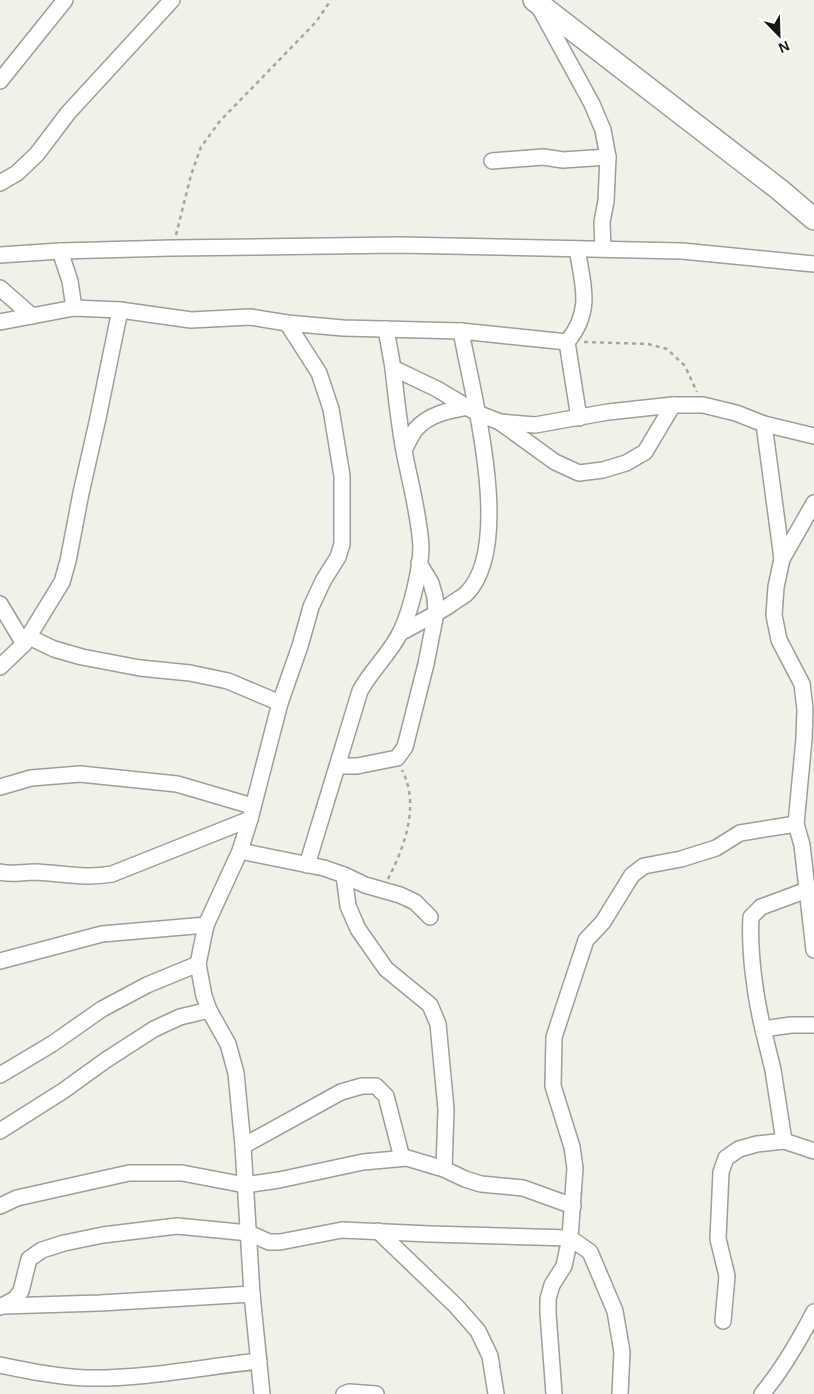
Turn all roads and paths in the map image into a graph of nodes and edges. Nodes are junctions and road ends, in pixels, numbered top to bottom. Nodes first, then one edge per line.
1 (65, 0) edge
2 (172, 0) edge
3 (331, 0) edge
4 (535, 1) edge
5 (0, 81) edge
6 (608, 157) junction
7 (492, 161) dead end
8 (0, 183) edge
9 (814, 219) edge
10 (172, 248) junction
11 (577, 249) junction
12 (603, 249) junction
13 (60, 251) junction
14 (0, 255) edge
15 (814, 264) edge
16 (0, 288) edge
17 (74, 308) junction
18 (120, 310) junction
19 (32, 316) junction
20 (0, 322) edge
21 (287, 323) junction
22 (386, 329) junction
23 (461, 331) junction
24 (567, 342) junction
25 (393, 368) junction
26 (672, 405) junction
27 (703, 405) junction
28 (472, 410) junction
29 (579, 418) junction
30 (500, 422) junction
31 (764, 424) junction
32 (814, 436) edge
33 (404, 450) junction
34 (814, 503) edge
35 (782, 559) junction
36 (419, 563) junction
37 (0, 604) edge
38 (436, 613) junction
39 (400, 633) junction
40 (27, 641) junction
41 (0, 667) edge
42 (280, 703) junction
43 (397, 758) junction
44 (338, 766) junction
45 (0, 787) edge
46 (251, 813) junction
47 (796, 824) junction
48 (240, 851) junction
49 (307, 865) junction
50 (0, 872) edge
51 (344, 874) junction
52 (807, 890) junction
53 (381, 891) junction
54 (430, 917) dead end
55 (206, 925) junction
56 (814, 950) edge
57 (0, 961) edge
58 (198, 964) junction
59 (209, 1010) junction
60 (814, 1025) edge
61 (763, 1029) junction
62 (0, 1075) edge
63 (0, 1131) edge
64 (784, 1141) junction
65 (243, 1146) junction
66 (814, 1151) edge
67 (402, 1158) junction
68 (444, 1169) junction
69 (245, 1185) junction
70 (0, 1206) edge
71 (573, 1206) junction
72 (378, 1231) junction
73 (249, 1233) junction
74 (570, 1238) junction
75 (252, 1294) junction
76 (2, 1306) edge
77 (814, 1312) edge
78 (723, 1321) dead end
79 (809, 1336) edge
80 (259, 1360) junction
81 (0, 1365) edge
82 (262, 1394) edge
83 (344, 1394) edge
84 (376, 1394) edge
85 (496, 1394) edge
86 (554, 1394) edge
87 (620, 1394) edge
88 (762, 1394) edge

1 - 5 street
2 - 8 street
3 - 10 path
4 - 6 street
4 - 9 street
6 - 7 street
6 - 12 street
10 - 11 street
10 - 13 street
11 - 12 street
11 - 24 street
12 - 15 street
13 - 14 street
13 - 17 street
16 - 19 street
17 - 18 street
17 - 19 street
18 - 21 street
18 - 40 street
19 - 20 street
21 - 22 street
21 - 42 street
22 - 23 street
22 - 25 street
23 - 24 street
23 - 28 street
24 - 27 path
24 - 29 street
25 - 28 street
25 - 33 street
26 - 27 street
26 - 29 street
26 - 30 street
27 - 31 street
28 - 30 street
28 - 33 street
28 - 38 street
29 - 30 street
31 - 32 street
31 - 35 street
33 - 36 street
34 - 35 street
35 - 47 street
36 - 38 street
36 - 39 street
37 - 40 street
38 - 39 street
38 - 43 street
39 - 44 street
40 - 41 street
40 - 42 street
42 - 46 street
43 - 44 street
43 - 53 path
44 - 49 street
45 - 46 street
46 - 48 street
46 - 50 street
47 - 52 street
47 - 71 street
48 - 49 street
48 - 55 street
49 - 51 street
51 - 53 street
51 - 68 street
52 - 56 street
52 - 61 street
53 - 54 street
55 - 57 street
55 - 58 street
58 - 59 street
58 - 62 street
59 - 63 street
59 - 65 street
60 - 61 street
61 - 64 street
64 - 66 street
64 - 78 street
65 - 67 street
65 - 69 street
67 - 68 street
67 - 69 street
68 - 71 street
69 - 70 street
69 - 73 street
71 - 74 street
72 - 73 street
72 - 74 street
72 - 85 street
73 - 75 street
73 - 76 street
74 - 86 street
74 - 87 street
75 - 76 street
75 - 80 street
77 - 79 street
79 - 88 street
80 - 81 street
80 - 82 street
83 - 84 street

